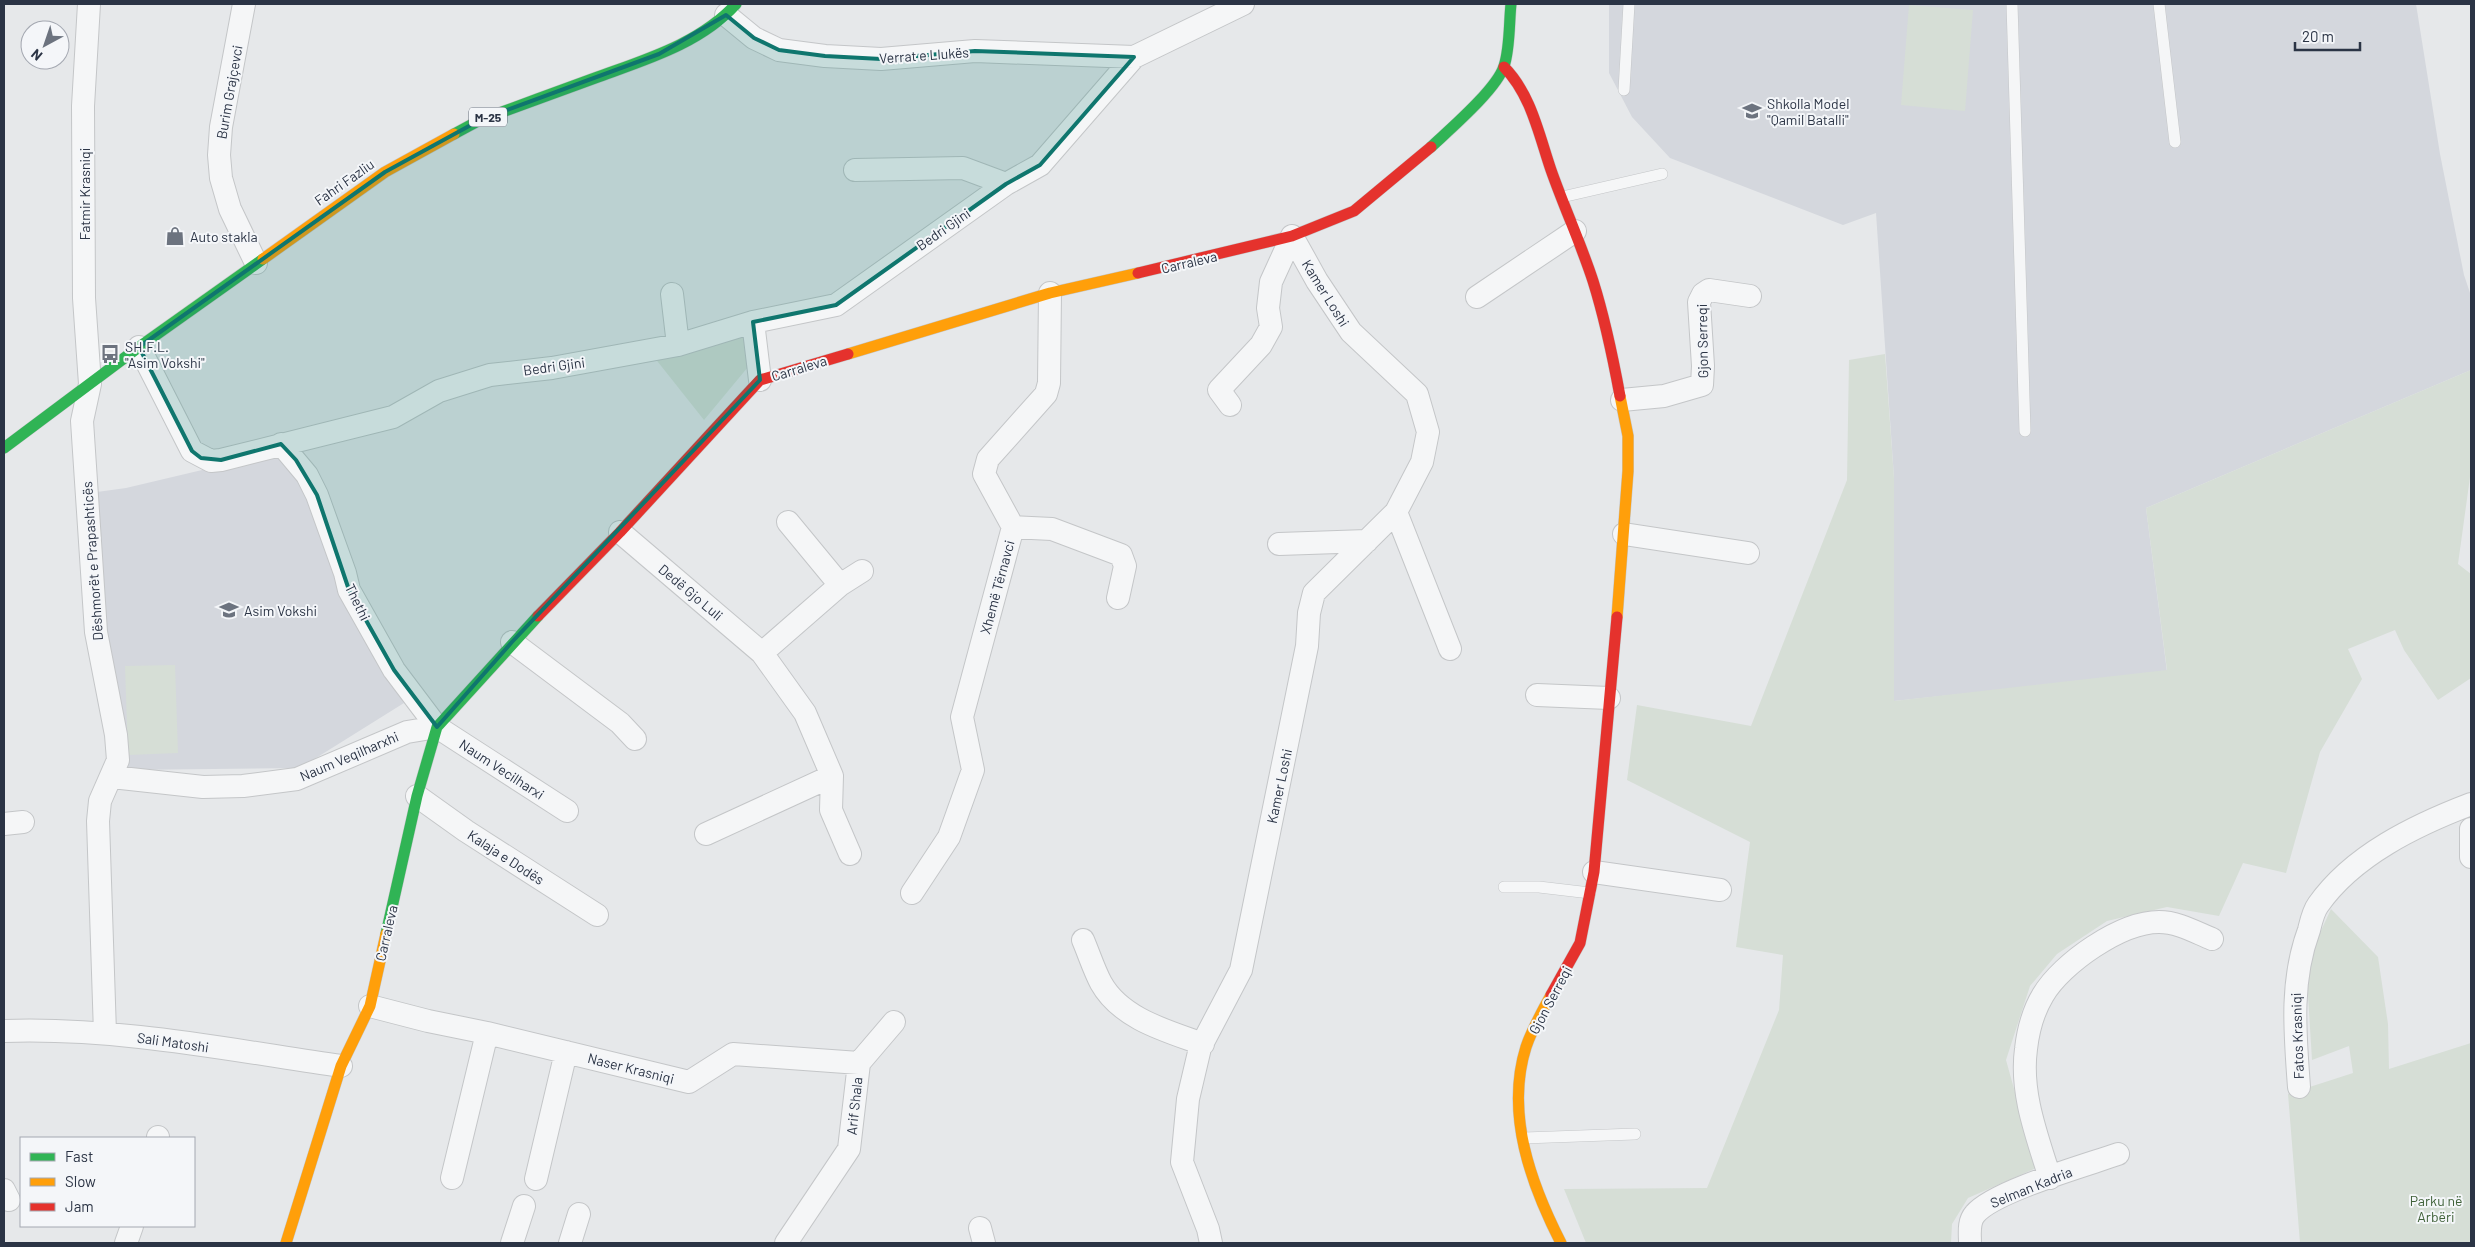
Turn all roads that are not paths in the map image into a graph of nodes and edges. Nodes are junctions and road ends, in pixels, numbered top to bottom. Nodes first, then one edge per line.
1 (89, 4) edge
2 (244, 4) edge
3 (1243, 4) edge
4 (1511, 4) edge
5 (1629, 4) edge
6 (2012, 4) edge
7 (2159, 4) edge
8 (731, 9) edge
9 (1134, 57) junction
10 (1504, 67) junction
11 (1624, 90) dead end
12 (2175, 142) dead end
13 (855, 170) dead end
14 (1662, 174) dead end
15 (1006, 184) junction
16 (1562, 197) junction
17 (1575, 231) junction
18 (1292, 236) junction
19 (256, 263) junction
20 (1050, 293) junction
21 (672, 294) dead end
22 (1750, 296) dead end
23 (1477, 298) dead end
24 (753, 322) junction
25 (678, 345) junction
26 (139, 347) junction
27 (760, 380) junction
28 (90, 384) junction
29 (1622, 400) junction
30 (1230, 405) dead end
31 (2025, 431) dead end
32 (281, 444) junction
33 (4, 448) edge
34 (1396, 512) junction
35 (788, 522) dead end
36 (1013, 527) junction
37 (620, 532) junction
38 (1624, 534) junction
39 (1367, 541) junction
40 (1279, 544) dead end
41 (1748, 553) dead end
42 (862, 571) dead end
43 (840, 584) junction
44 (1118, 598) dead end
45 (512, 642) junction
46 (1450, 649) dead end
47 (762, 653) junction
48 (1537, 695) dead end
49 (1609, 698) junction
50 (436, 727) junction
51 (635, 738) dead end
52 (832, 776) junction
53 (112, 778) junction
54 (418, 796) junction
55 (2471, 804) edge
56 (567, 811) dead end
57 (2471, 829) edge
58 (706, 834) dead end
59 (850, 854) dead end
60 (2471, 857) edge
61 (1592, 883) junction
62 (1504, 888) dead end
63 (1720, 890) dead end
64 (912, 894) dead end
65 (597, 915) dead end
66 (2212, 939) dead end
67 (1084, 940) dead end
68 (370, 1006) junction
69 (894, 1022) dead end
70 (4, 1032) edge
71 (105, 1033) junction
72 (486, 1033) junction
73 (1202, 1044) junction
74 (566, 1052) junction
75 (859, 1064) junction
76 (341, 1066) junction
77 (2299, 1087) dead end
78 (1635, 1134) dead end
79 (1522, 1138) junction
80 (2118, 1154) dead end
81 (452, 1178) dead end
82 (2050, 1178) junction
83 (536, 1179) dead end
84 (524, 1206) dead end
85 (579, 1214) dead end
86 (132, 1227) edge
87 (126, 1243) edge
88 (286, 1243) edge
89 (512, 1243) edge
90 (570, 1243) edge
91 (786, 1243) edge
92 (1211, 1243) edge
93 (1561, 1243) edge
94 (1970, 1243) edge

1 - 28 street, Fatmir Krasniqi
2 - 19 street, Burim Grajçevci
3 - 9 street, Bedri Gjini
4 - 10 street, Carraleva
5 - 11 lane
6 - 31 lane
7 - 12 lane
8 - 9 street, Verrat e Llukës
8 - 19 street, Fahri Fazliu / M-25
9 - 15 street, Bedri Gjini
10 - 16 street, Gjon Serreqi
10 - 18 street, Carraleva
13 - 15 street
14 - 16 lane
15 - 24 street, Bedri Gjini
16 - 17 street, Gjon Serreqi
17 - 23 street
17 - 29 street, Gjon Serreqi
18 - 20 street, Carraleva
18 - 30 street, Kamer Loshi
18 - 34 street, Kamer Loshi
19 - 26 street, Fahri Fazliu / M-25
20 - 27 street, Carraleva
20 - 36 street, Xhemë Tërnavci
21 - 25 street
22 - 29 street, Gjon Serreqi
24 - 25 street, Bedri Gjini
24 - 27 street, Carraleva
25 - 32 street, Bedri Gjini
26 - 28 street, Fahri Fazliu / M-25
26 - 32 street, Bedri Gjini
27 - 37 street, Carraleva
28 - 33 street, Fahri Fazliu / M-25
28 - 53 street, Dëshmorët e Prapashticës
29 - 38 street, Gjon Serreqi
32 - 50 street, Thethi
34 - 39 street, Kamer Loshi
34 - 46 street
35 - 43 street
36 - 44 street
36 - 64 street, Xhemë Tërnavci
37 - 45 street, Carraleva
37 - 47 street, Dedë Gjo Luli
38 - 41 street
38 - 49 street, Gjon Serreqi
39 - 40 street
39 - 73 street, Kamer Loshi
42 - 43 street
43 - 47 street
45 - 50 street, Carraleva
45 - 51 street
47 - 52 street, Dedë Gjo Luli
48 - 49 street
49 - 61 street, Gjon Serreqi
50 - 53 street, Naum Veqilharxhi
50 - 54 street, Carraleva
50 - 56 street, Naum Vecilharxi
52 - 58 street
52 - 59 street, Dedë Gjo Luli
53 - 71 street, Dëshmorët e Prapashticës
54 - 65 street, Kalaja e Dodës
54 - 68 street, Carraleva
55 - 77 street, Fatos Krasniqi
57 - 60 street
61 - 62 lane
61 - 63 street
61 - 79 street, Gjon Serreqi
66 - 82 street
67 - 73 street
68 - 72 street, Naser Krasniqi
68 - 76 street, Carraleva
69 - 75 street, Arif Shala
70 - 71 street, Sali Matoshi
71 - 76 street, Sali Matoshi
72 - 74 street, Naser Krasniqi
72 - 81 street
73 - 92 street, Kamer Loshi
74 - 75 street, Naser Krasniqi
74 - 83 street
75 - 91 street, Arif Shala
76 - 88 street, Carraleva
78 - 79 lane
79 - 93 street, Gjon Serreqi
80 - 82 street, Selman Kadria
82 - 94 street, Selman Kadria
84 - 89 street
85 - 90 street
86 - 87 street

